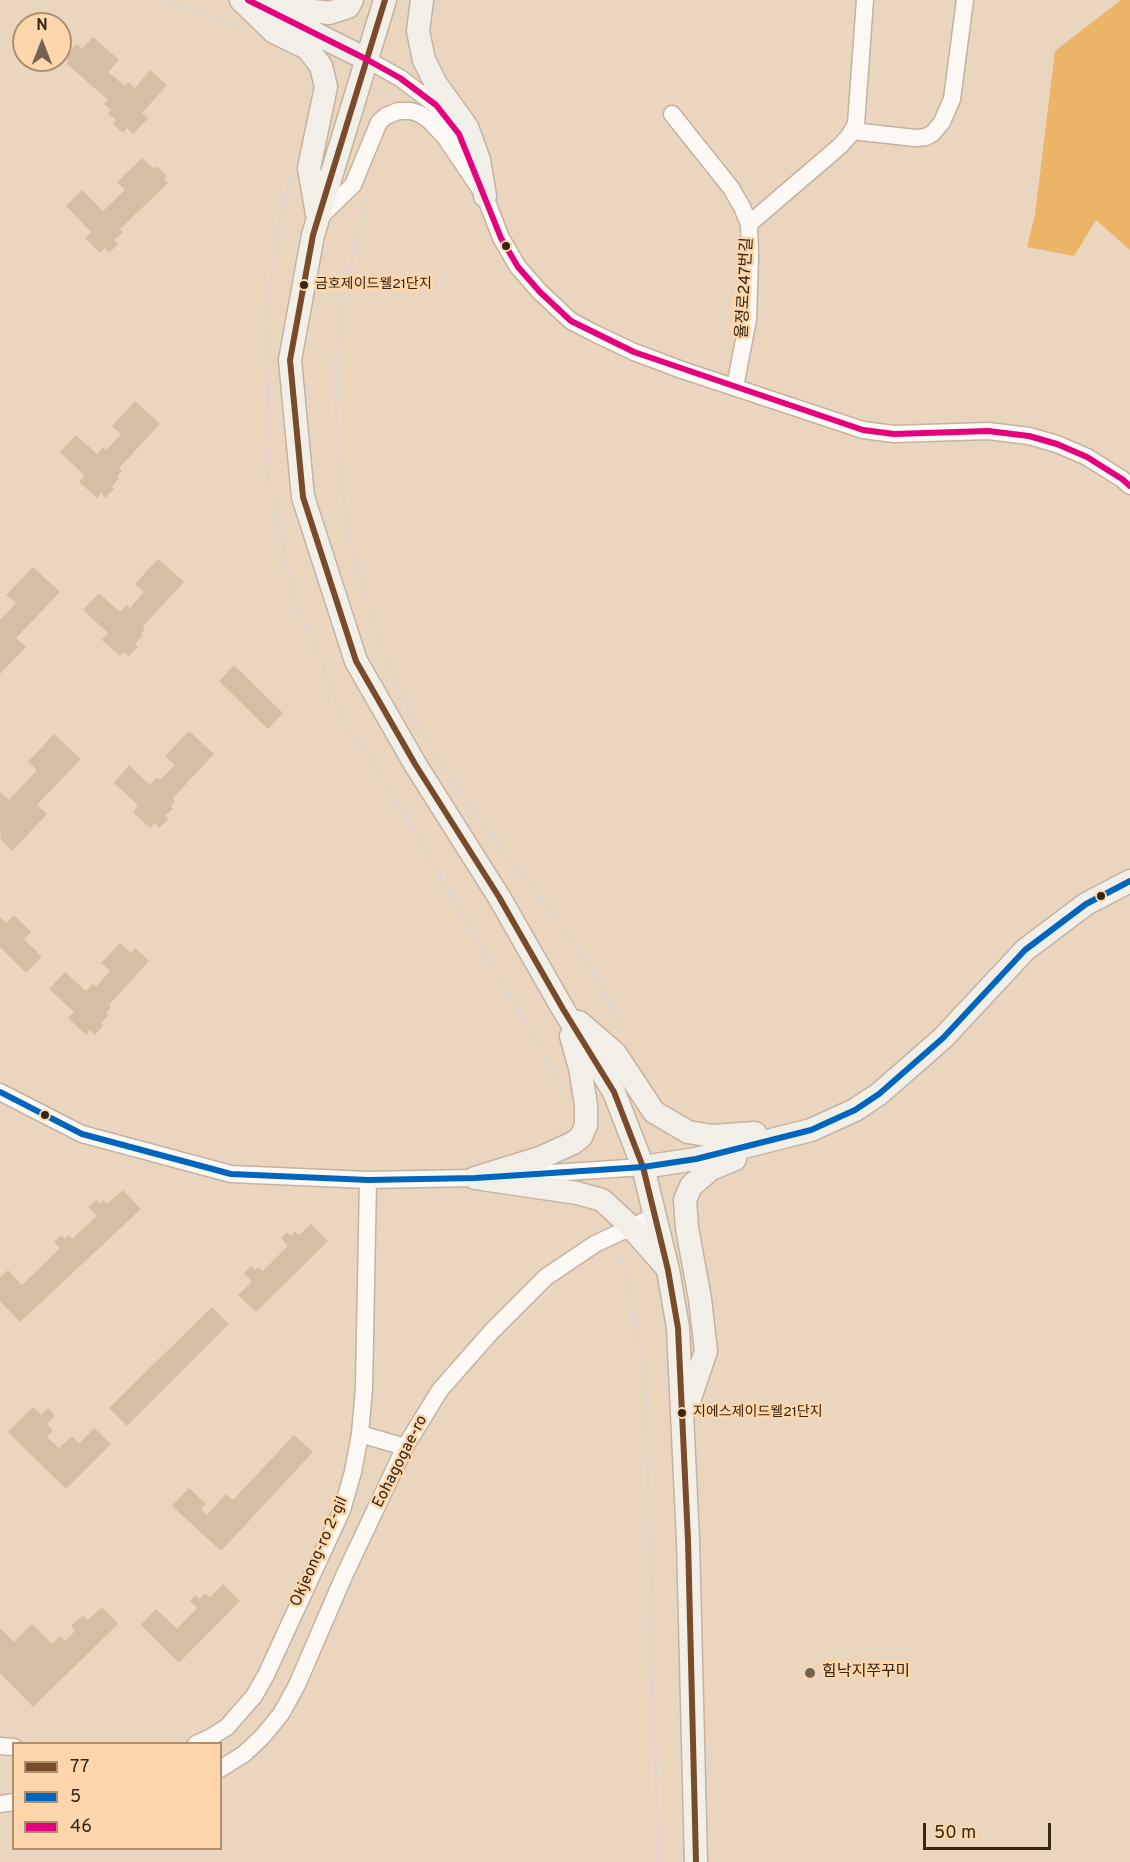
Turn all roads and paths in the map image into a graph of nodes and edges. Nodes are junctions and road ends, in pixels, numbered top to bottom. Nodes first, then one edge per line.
1 (164, 0) edge
2 (241, 0) edge
3 (248, 0) edge
4 (262, 0) edge
5 (352, 0) edge
6 (385, 0) edge
7 (422, 0) edge
8 (865, 0) edge
9 (965, 0) edge
10 (244, 30) dead end
11 (366, 59) junction
12 (672, 114) dead end
13 (852, 131) junction
14 (366, 196) dead end
15 (485, 196) junction
16 (317, 220) junction
17 (748, 224) junction
18 (735, 387) junction
19 (1130, 486) edge
20 (1130, 881) edge
21 (563, 1009) junction
22 (627, 1039) dead end
23 (0, 1092) edge
24 (811, 1130) junction
25 (643, 1167) junction
26 (475, 1178) junction
27 (368, 1180) junction
28 (656, 1216) junction
29 (631, 1227) junction
30 (621, 1259) dead end
31 (668, 1270) junction
32 (682, 1420) junction
33 (360, 1434) junction
34 (405, 1447) junction
35 (198, 1742) edge
36 (222, 1768) edge
37 (658, 1862) edge
38 (696, 1862) edge

1 - 10 path
2 - 16 main road
3 - 11 main road
4 - 5 main road
6 - 11 main road
7 - 15 main road
8 - 13 street
9 - 13 street
11 - 15 street
11 - 16 main road
12 - 17 street, 율정로247번길
13 - 17 street, 율정로247번길
14 - 22 path
15 - 16 street
15 - 18 street
16 - 21 main road
17 - 18 street, 율정로247번길
18 - 19 street
20 - 24 main road
21 - 24 main road
21 - 25 main road
21 - 26 main road
23 - 27 street
24 - 25 main road
24 - 32 main road
25 - 26 street
25 - 28 main road
26 - 27 street
26 - 29 main road
27 - 33 street, Okjeong-ro 2-gil
28 - 29 street, Eohagogae-ro
28 - 31 main road
29 - 31 main road
29 - 34 street, Eohagogae-ro
30 - 37 path
31 - 32 main road
32 - 38 main road
33 - 34 street
33 - 35 street, Okjeong-ro 2-gil
34 - 36 street, Eohagogae-ro

